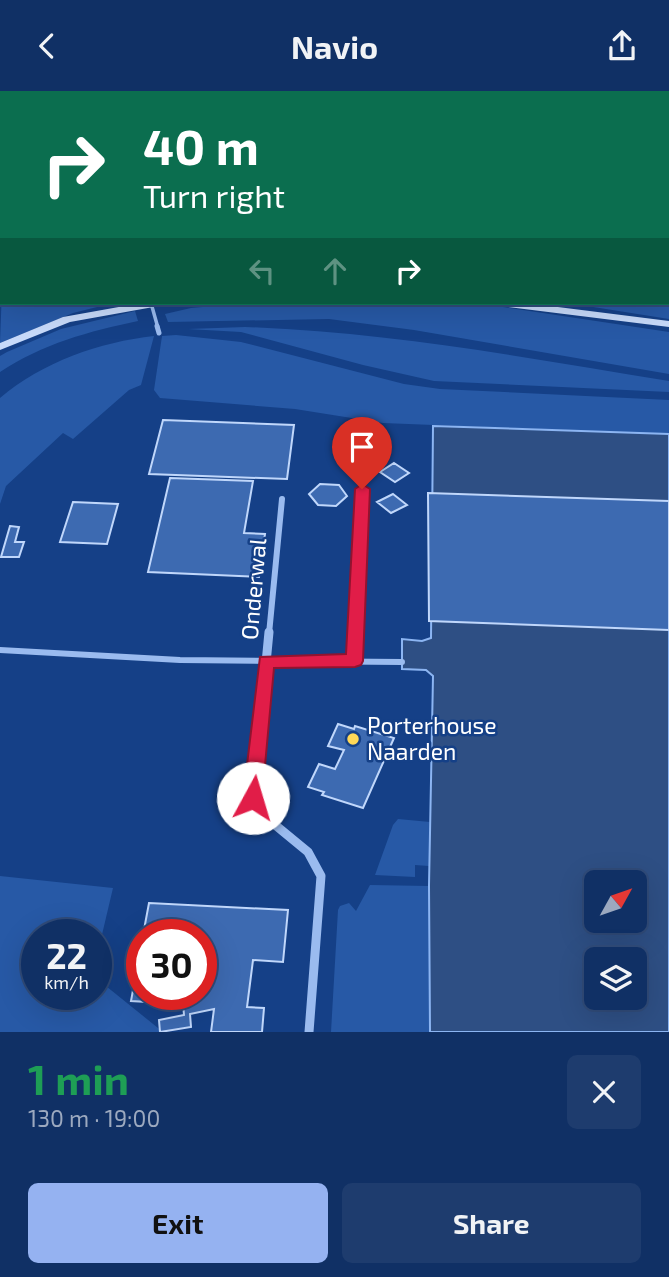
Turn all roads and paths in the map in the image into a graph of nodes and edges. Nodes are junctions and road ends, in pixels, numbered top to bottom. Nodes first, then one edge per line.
1 (140, 305) edge
2 (152, 305) edge
3 (517, 305) edge
4 (669, 324) edge
5 (159, 333) dead end
6 (0, 347) edge
7 (362, 489) dead end
8 (282, 499) dead end
9 (0, 650) edge
10 (266, 661) junction
11 (355, 661) junction
12 (402, 662) dead end
13 (309, 1032) edge

1 - 6 main road
2 - 5 lane
3 - 4 main road
7 - 11 lane
8 - 10 street, Onderwal
9 - 10 lane
10 - 11 lane
10 - 13 street, Onderwal
11 - 12 lane

